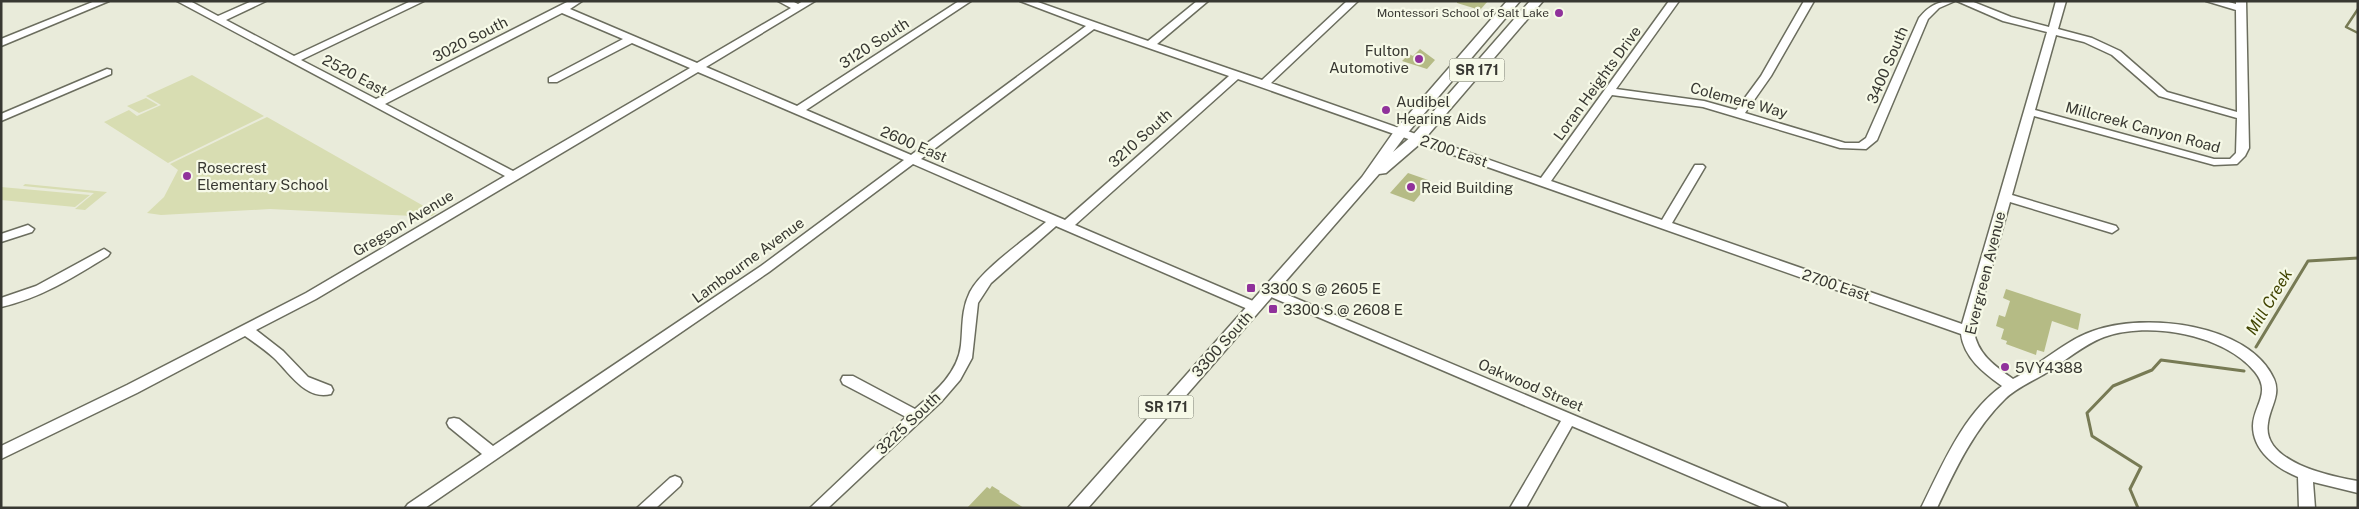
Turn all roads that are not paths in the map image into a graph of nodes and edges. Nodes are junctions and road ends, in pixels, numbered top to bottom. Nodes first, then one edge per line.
1 (104, 1) edge
2 (182, 1) edge
3 (262, 1) edge
4 (419, 1) edge
5 (577, 1) edge
6 (783, 1) edge
7 (966, 1) edge
8 (1025, 1) edge
9 (1203, 1) edge
10 (1353, 1) edge
11 (1514, 1) edge
12 (1537, 1) edge
13 (1674, 1) edge
14 (1809, 1) edge
15 (1950, 1) edge
16 (1962, 1) edge
17 (2061, 1) edge
18 (2211, 1) edge
19 (805, 4) edge
20 (2241, 5) edge
21 (562, 9) junction
22 (218, 20) junction
23 (1093, 25) junction
24 (2053, 30) junction
25 (631, 38) junction
26 (4, 39) edge
27 (1149, 45) junction
28 (294, 60) junction
29 (698, 67) junction
30 (106, 72) dead end
31 (1236, 75) junction
32 (553, 80) dead end
33 (1263, 85) junction
34 (1610, 92) junction
35 (376, 104) junction
36 (798, 110) junction
37 (2031, 112) junction
38 (1739, 114) junction
39 (2244, 117) junction
40 (1, 118) edge
41 (1400, 132) junction
42 (1417, 139) junction
43 (1858, 147) joint
44 (912, 159) junction
45 (1699, 167) dead end
46 (513, 176) junction
47 (1367, 180) junction
48 (1544, 182) junction
49 (2005, 197) junction
50 (1054, 221) junction
51 (1665, 225) junction
52 (1066, 226) junction
53 (28, 229) dead end
54 (2112, 229) dead end
55 (1, 238) edge
56 (104, 253) dead end
57 (1269, 291) junction
58 (1, 303) edge
59 (1255, 307) junction
60 (247, 330) junction
61 (1967, 331) junction
62 (848, 380) dead end
63 (2012, 386) junction
64 (326, 390) dead end
65 (916, 416) junction
66 (1568, 419) junction
67 (454, 423) dead end
68 (1, 453) edge
69 (492, 454) junction
70 (2305, 475) junction
71 (675, 482) dead end
72 (2358, 487) edge
73 (413, 508) edge
74 (645, 508) edge
75 (818, 508) edge
76 (1077, 508) edge
77 (1518, 508) edge
78 (1780, 508) edge
79 (1929, 508) edge
80 (2307, 508) edge

1 - 26 street
2 - 22 street, 2520 East
3 - 22 street
4 - 28 street
5 - 21 street, 3020 South
6 - 19 street
7 - 36 street, 3120 South
8 - 23 street, 2700 East
9 - 27 street
10 - 33 street
11 - 41 main road, 3300 South / SR 171
12 - 42 main road, 3300 South / SR 171
13 - 34 street, Loran Heights Drive
14 - 38 street
15 - 43 street, 3400 South
16 - 24 street
17 - 24 street, Evergreen Avenue
18 - 20 street
19 - 29 street, Gregson Avenue
20 - 39 street, Millcreek Canyon Road
21 - 25 street, 2600 East
21 - 35 street, 3020 South
22 - 28 street, 2520 East
23 - 27 street, 2700 East
23 - 44 street, Lambourne Avenue
24 - 37 street, Evergreen Avenue
24 - 39 street
25 - 29 street, 2600 East
25 - 32 street
27 - 31 street, 2700 East
28 - 35 street, 2520 East
29 - 36 street, 2600 East
29 - 46 street, Gregson Avenue
30 - 40 street
31 - 33 street, 2700 East
31 - 52 street, 3210 South
33 - 41 street, 2700 East
34 - 38 street, Colemere Way
34 - 48 street, Loran Heights Drive
35 - 46 street, 2520 East
36 - 44 street, 2600 East
37 - 39 street, Millcreek Canyon Road
37 - 49 street, Evergreen Avenue
38 - 43 street, Colemere Way
41 - 42 street, 2700 East
41 - 47 main road, 3300 South / SR 171
42 - 47 main road, 3300 South / SR 171
42 - 48 street, 2700 East
44 - 50 street, 2600 East
44 - 69 street, Lambourne Avenue
45 - 51 street
46 - 60 street, Gregson Avenue
47 - 57 main road, 3300 South / SR 171
48 - 51 street, 2700 East
49 - 54 street
49 - 61 street, Evergreen Avenue
50 - 52 street, 2600 East
50 - 65 street, 3225 South
51 - 61 street, 2700 East
52 - 59 street, 2600 East
53 - 55 street
56 - 58 street
57 - 59 main road, 3300 South / SR 171
57 - 66 street, Oakwood Street
59 - 76 main road, 3300 South / SR 171
60 - 64 street
60 - 68 street, Gregson Avenue
61 - 63 street, Evergreen Avenue
62 - 65 street
63 - 70 street
63 - 79 street
65 - 75 street, 3225 South
66 - 77 street
66 - 78 street, Oakwood Street
67 - 69 street
69 - 73 street, Lambourne Avenue
70 - 72 street
70 - 80 street
71 - 74 street

